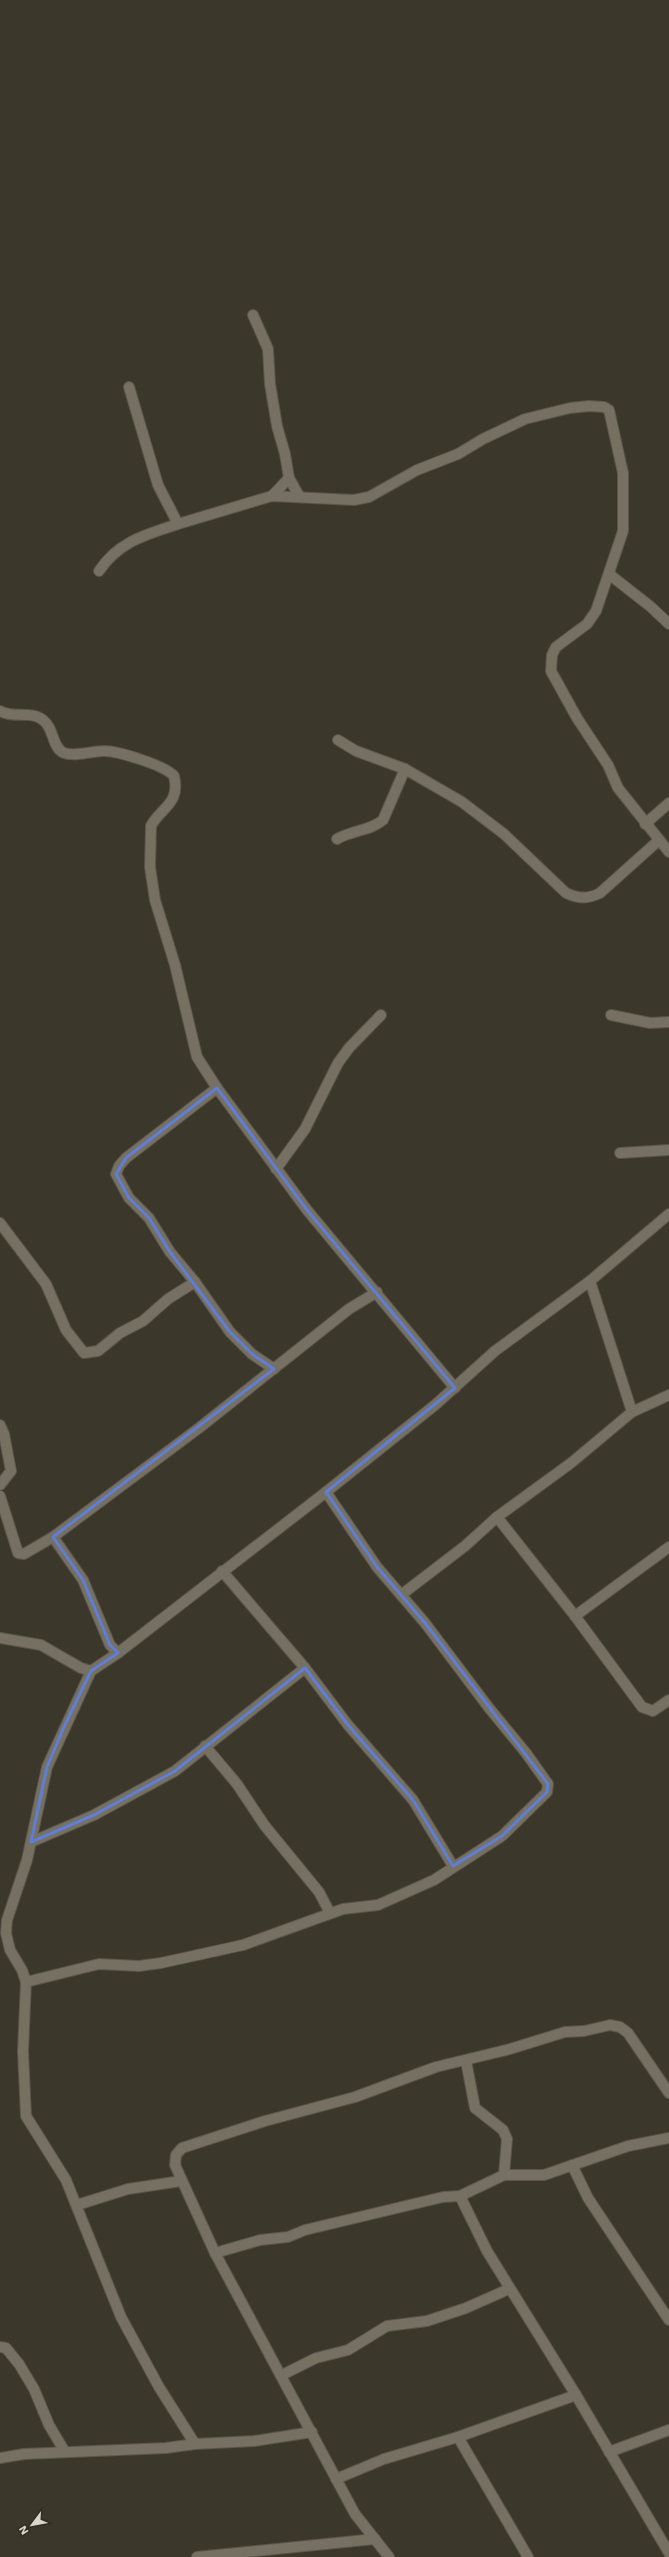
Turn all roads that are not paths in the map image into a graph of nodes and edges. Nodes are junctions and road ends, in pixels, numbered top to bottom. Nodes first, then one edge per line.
1 (253, 315) dead end
2 (129, 387) dead end
3 (289, 478) junction
4 (272, 496) junction
5 (299, 496) junction
6 (178, 524) junction
7 (99, 571) dead end
8 (609, 574) junction
9 (669, 624) edge
10 (0, 711) edge
11 (338, 740) dead end
12 (406, 769) junction
13 (669, 803) edge
14 (645, 824) junction
15 (337, 839) dead end
16 (658, 841) junction
17 (669, 852) edge
18 (381, 1015) dead end
19 (611, 1015) dead end
20 (669, 1022) edge
21 (217, 1088) junction
22 (669, 1150) edge
23 (620, 1153) dead end
24 (276, 1169) junction
25 (669, 1214) edge
26 (0, 1223) edge
27 (590, 1281) junction
28 (195, 1282) junction
29 (377, 1292) junction
30 (274, 1369) junction
31 (455, 1388) junction
32 (669, 1395) edge
33 (632, 1412) junction
34 (0, 1425) edge
35 (0, 1485) edge
36 (326, 1492) junction
37 (0, 1496) edge
38 (497, 1517) junction
39 (53, 1537) junction
40 (669, 1547) edge
41 (222, 1571) junction
42 (400, 1595) junction
43 (575, 1616) junction
44 (0, 1638) edge
45 (118, 1653) junction
46 (305, 1668) junction
47 (91, 1671) junction
48 (669, 1700) edge
49 (205, 1746) junction
50 (31, 1842) junction
51 (454, 1866) junction
52 (330, 1913) junction
53 (26, 1982) junction
54 (466, 2061) junction
55 (669, 2094) edge
56 (669, 2138) edge
57 (572, 2165) junction
58 (504, 2175) junction
59 (181, 2181) junction
60 (460, 2196) junction
61 (77, 2205) junction
62 (215, 2253) junction
63 (509, 2289) junction
64 (669, 2320) edge
65 (0, 2347) edge
66 (282, 2375) junction
67 (576, 2395) junction
68 (669, 2430) edge
69 (312, 2432) junction
70 (458, 2436) junction
71 (195, 2444) junction
72 (65, 2452) junction
73 (609, 2452) junction
74 (0, 2458) edge
75 (336, 2479) junction
76 (375, 2539) junction
77 (669, 2553) edge
78 (197, 2557) edge
79 (389, 2557) edge
80 (528, 2557) edge

1 - 3 street
2 - 6 street
3 - 4 street
3 - 5 street
4 - 5 street
4 - 6 street
5 - 8 street
6 - 7 street
8 - 9 street
8 - 14 street
10 - 21 street
11 - 12 street
12 - 15 street
12 - 16 street
13 - 14 street
14 - 16 street
16 - 17 street
18 - 24 street
19 - 20 street
21 - 24 street
21 - 28 street
22 - 23 street
24 - 29 street
25 - 27 street
26 - 28 street
27 - 31 street
27 - 33 street
28 - 30 street
29 - 30 street
29 - 31 street
30 - 39 street
31 - 36 street
32 - 33 street
33 - 38 street
34 - 35 street
36 - 41 street
36 - 42 street
37 - 39 street
38 - 42 street
38 - 43 street
39 - 45 street
40 - 43 street
41 - 45 street
41 - 46 street
42 - 51 street
43 - 48 street
44 - 47 street
45 - 47 street
46 - 49 street
46 - 51 street
47 - 50 street
49 - 50 street
49 - 52 street
50 - 53 street
51 - 52 street
52 - 53 street
53 - 61 street
54 - 55 street
54 - 58 street
54 - 59 street
56 - 57 street
57 - 58 street
57 - 64 street
58 - 60 street
59 - 61 street
59 - 62 street
60 - 62 street
60 - 63 street
61 - 71 street
62 - 66 street
63 - 66 street
63 - 67 street
65 - 72 street
66 - 69 street
67 - 70 street
67 - 73 street
68 - 73 street
69 - 71 street
69 - 75 street
70 - 75 street
70 - 80 street
71 - 72 street
72 - 74 street
73 - 77 street
75 - 76 street
76 - 78 street
76 - 79 street

